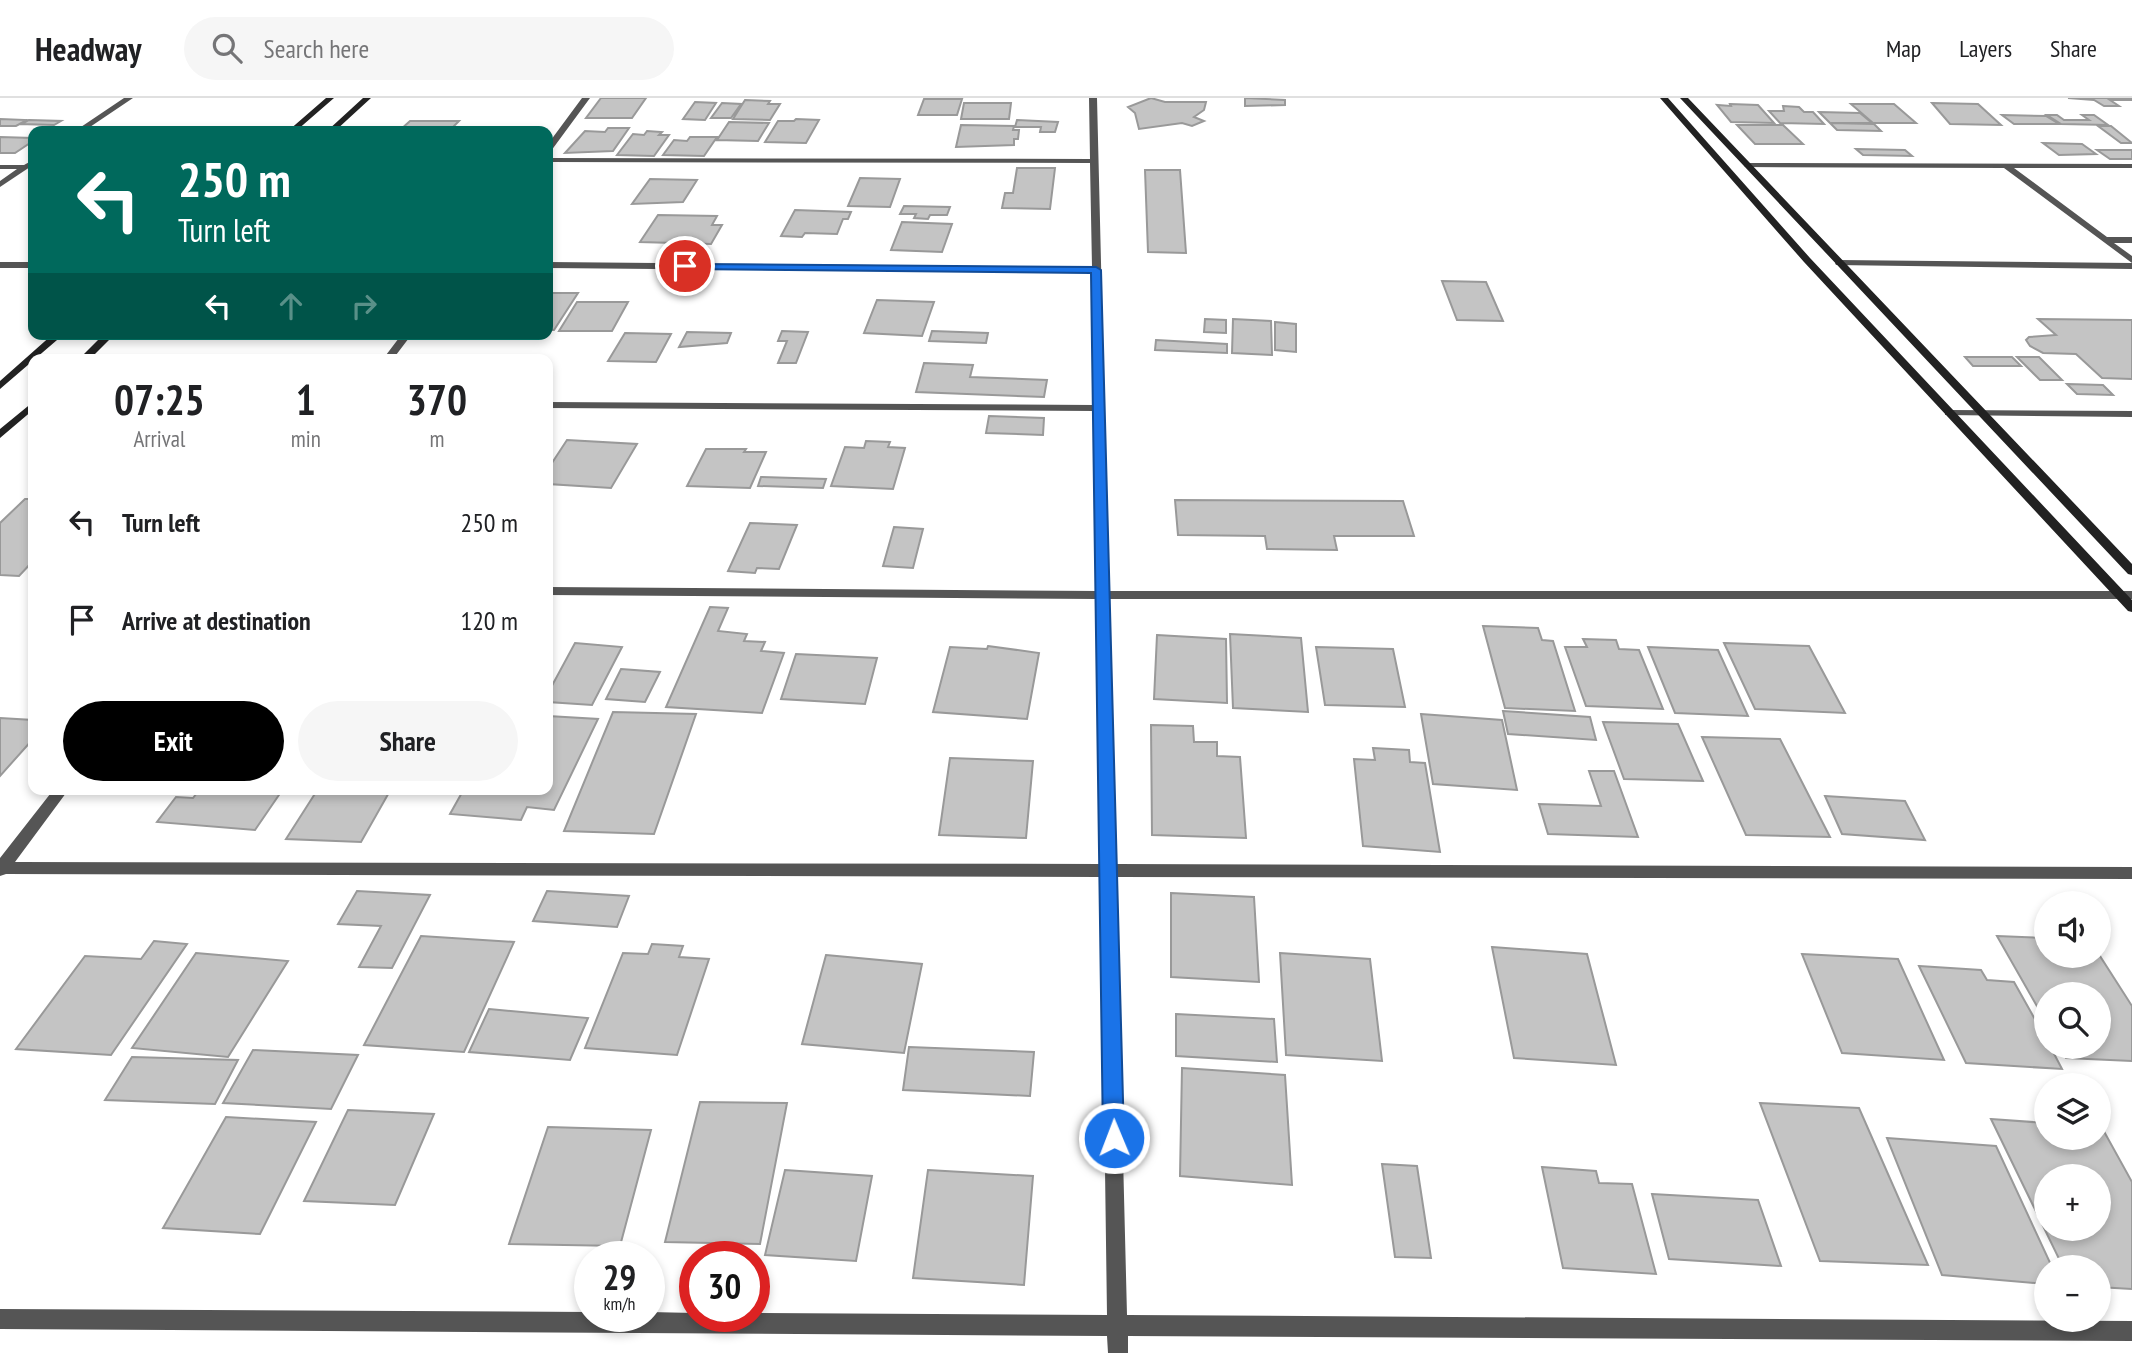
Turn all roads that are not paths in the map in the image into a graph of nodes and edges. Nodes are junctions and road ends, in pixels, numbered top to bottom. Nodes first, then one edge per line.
1 (129, 98) edge
2 (330, 98) edge
3 (367, 98) edge
4 (586, 98) edge
5 (1093, 98) edge
6 (1664, 98) edge
7 (1684, 98) edge
8 (87, 126) edge
9 (298, 126) edge
10 (336, 126) edge
11 (553, 142) edge
12 (553, 160) edge
13 (1094, 161) junction
14 (28, 165) edge
15 (1748, 165) junction
16 (28, 166) edge
17 (2006, 166) junction
18 (2132, 166) edge
19 (0, 167) edge
20 (0, 185) edge
21 (2106, 240) junction
22 (2132, 240) edge
23 (2132, 260) edge
24 (1839, 263) junction
25 (0, 265) edge
26 (28, 265) edge
27 (553, 265) edge
28 (2132, 266) edge
29 (1096, 270) junction
30 (53, 340) edge
31 (104, 340) edge
32 (402, 340) edge
33 (37, 354) edge
34 (88, 354) edge
35 (392, 354) edge
36 (28, 362) edge
37 (0, 386) edge
38 (553, 405) edge
39 (1098, 408) junction
40 (28, 410) edge
41 (1949, 413) junction
42 (1982, 413) junction
43 (2132, 414) edge
44 (0, 435) edge
45 (2132, 571) edge
46 (553, 592) edge
47 (1102, 595) junction
48 (2126, 595) edge
49 (2132, 608) edge
50 (57, 795) edge
51 (1, 869) edge
52 (1108, 869) junction
53 (2132, 873) edge
54 (0, 1319) edge
55 (1118, 1326) junction
56 (2132, 1331) edge
57 (1118, 1353) edge

1 - 8 street
2 - 9 main road
3 - 10 main road
4 - 11 street
5 - 13 street
6 - 41 main road
7 - 15 main road
12 - 13 street
13 - 29 street
14 - 19 street
15 - 17 street
15 - 24 main road
16 - 20 street
17 - 18 street
17 - 21 street
21 - 22 street
21 - 23 street
24 - 28 street
24 - 42 main road
25 - 26 street
27 - 29 street
29 - 39 street
30 - 33 main road
31 - 34 main road
32 - 35 street
36 - 37 main road
38 - 39 street
39 - 47 street
40 - 44 main road
41 - 42 street
41 - 48 main road
42 - 43 street
42 - 45 main road
46 - 47 street
47 - 48 street
47 - 52 street
48 - 49 main road
50 - 51 street
51 - 52 street
52 - 53 street
52 - 55 street
54 - 55 street
55 - 56 street
55 - 57 street

